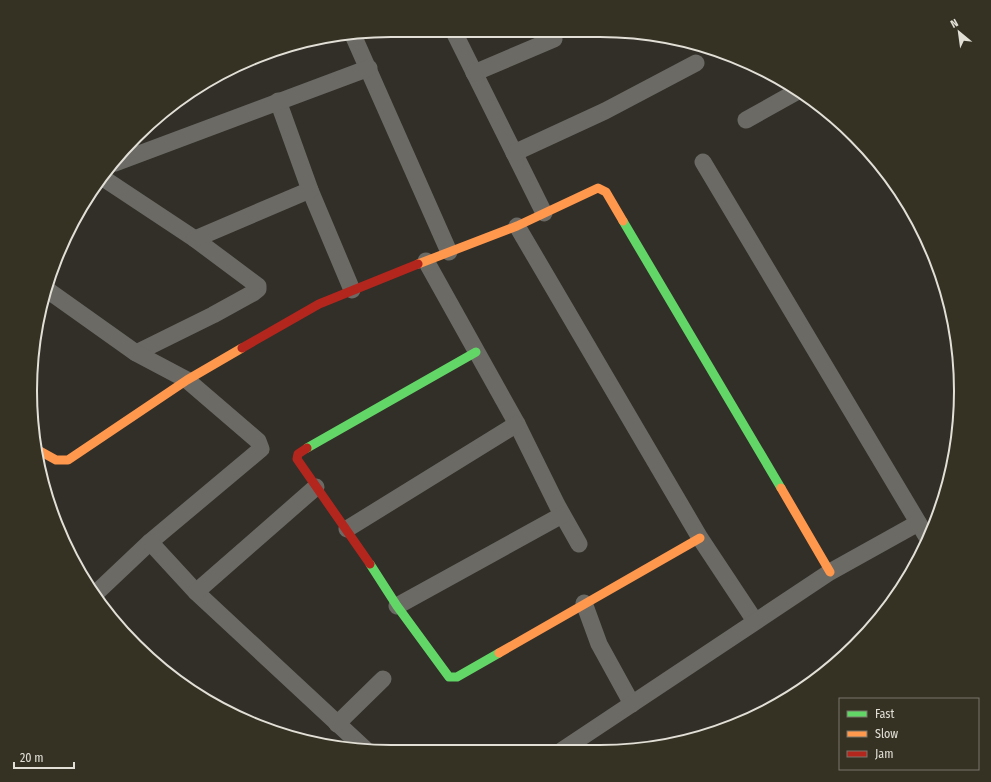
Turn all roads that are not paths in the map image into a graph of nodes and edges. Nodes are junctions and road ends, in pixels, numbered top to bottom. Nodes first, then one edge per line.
1 (456, 37) edge
2 (355, 39) edge
3 (554, 39) dead end
4 (696, 64) dead end
5 (369, 68) junction
6 (474, 73) junction
7 (792, 94) edge
8 (278, 101) junction
9 (746, 120) dead end
10 (514, 153) junction
11 (123, 160) edge
12 (703, 162) dead end
13 (106, 180) edge
14 (310, 190) junction
15 (544, 213) junction
16 (517, 226) junction
17 (195, 239) junction
18 (449, 252) junction
19 (426, 260) junction
20 (352, 290) junction
21 (51, 293) edge
22 (476, 352) junction
23 (136, 353) junction
24 (187, 380) junction
25 (517, 424) junction
26 (43, 453) edge
27 (316, 487) junction
28 (562, 515) junction
29 (918, 523) junction
30 (347, 529) junction
31 (924, 533) edge
32 (700, 538) junction
33 (150, 542) junction
34 (579, 544) dead end
35 (830, 572) junction
36 (99, 590) edge
37 (196, 592) junction
38 (584, 603) junction
39 (397, 606) junction
40 (755, 621) junction
41 (383, 679) dead end
42 (632, 704) junction
43 (337, 724) junction
44 (358, 743) edge
45 (570, 745) edge

1 - 6 street
2 - 5 street
3 - 6 street
4 - 10 street
5 - 8 street
5 - 18 street
6 - 10 street
7 - 9 street
8 - 11 street
8 - 14 street
10 - 15 street
12 - 29 street
13 - 17 street
14 - 17 street
14 - 20 street
15 - 16 street
15 - 35 street
16 - 18 street
16 - 32 street
17 - 23 street
18 - 19 street
19 - 20 street
19 - 22 street
20 - 24 street
21 - 23 street
22 - 25 street
22 - 27 street
23 - 24 street
24 - 26 street
24 - 33 street
25 - 28 street
25 - 30 street
27 - 30 street
27 - 37 street
28 - 34 street
28 - 39 street
29 - 31 street
29 - 35 street
30 - 39 street
32 - 38 street
32 - 40 street
33 - 36 street
33 - 37 street
35 - 40 street
37 - 43 street
38 - 39 street
38 - 42 street
40 - 42 street
41 - 43 street
42 - 45 street
43 - 44 street

